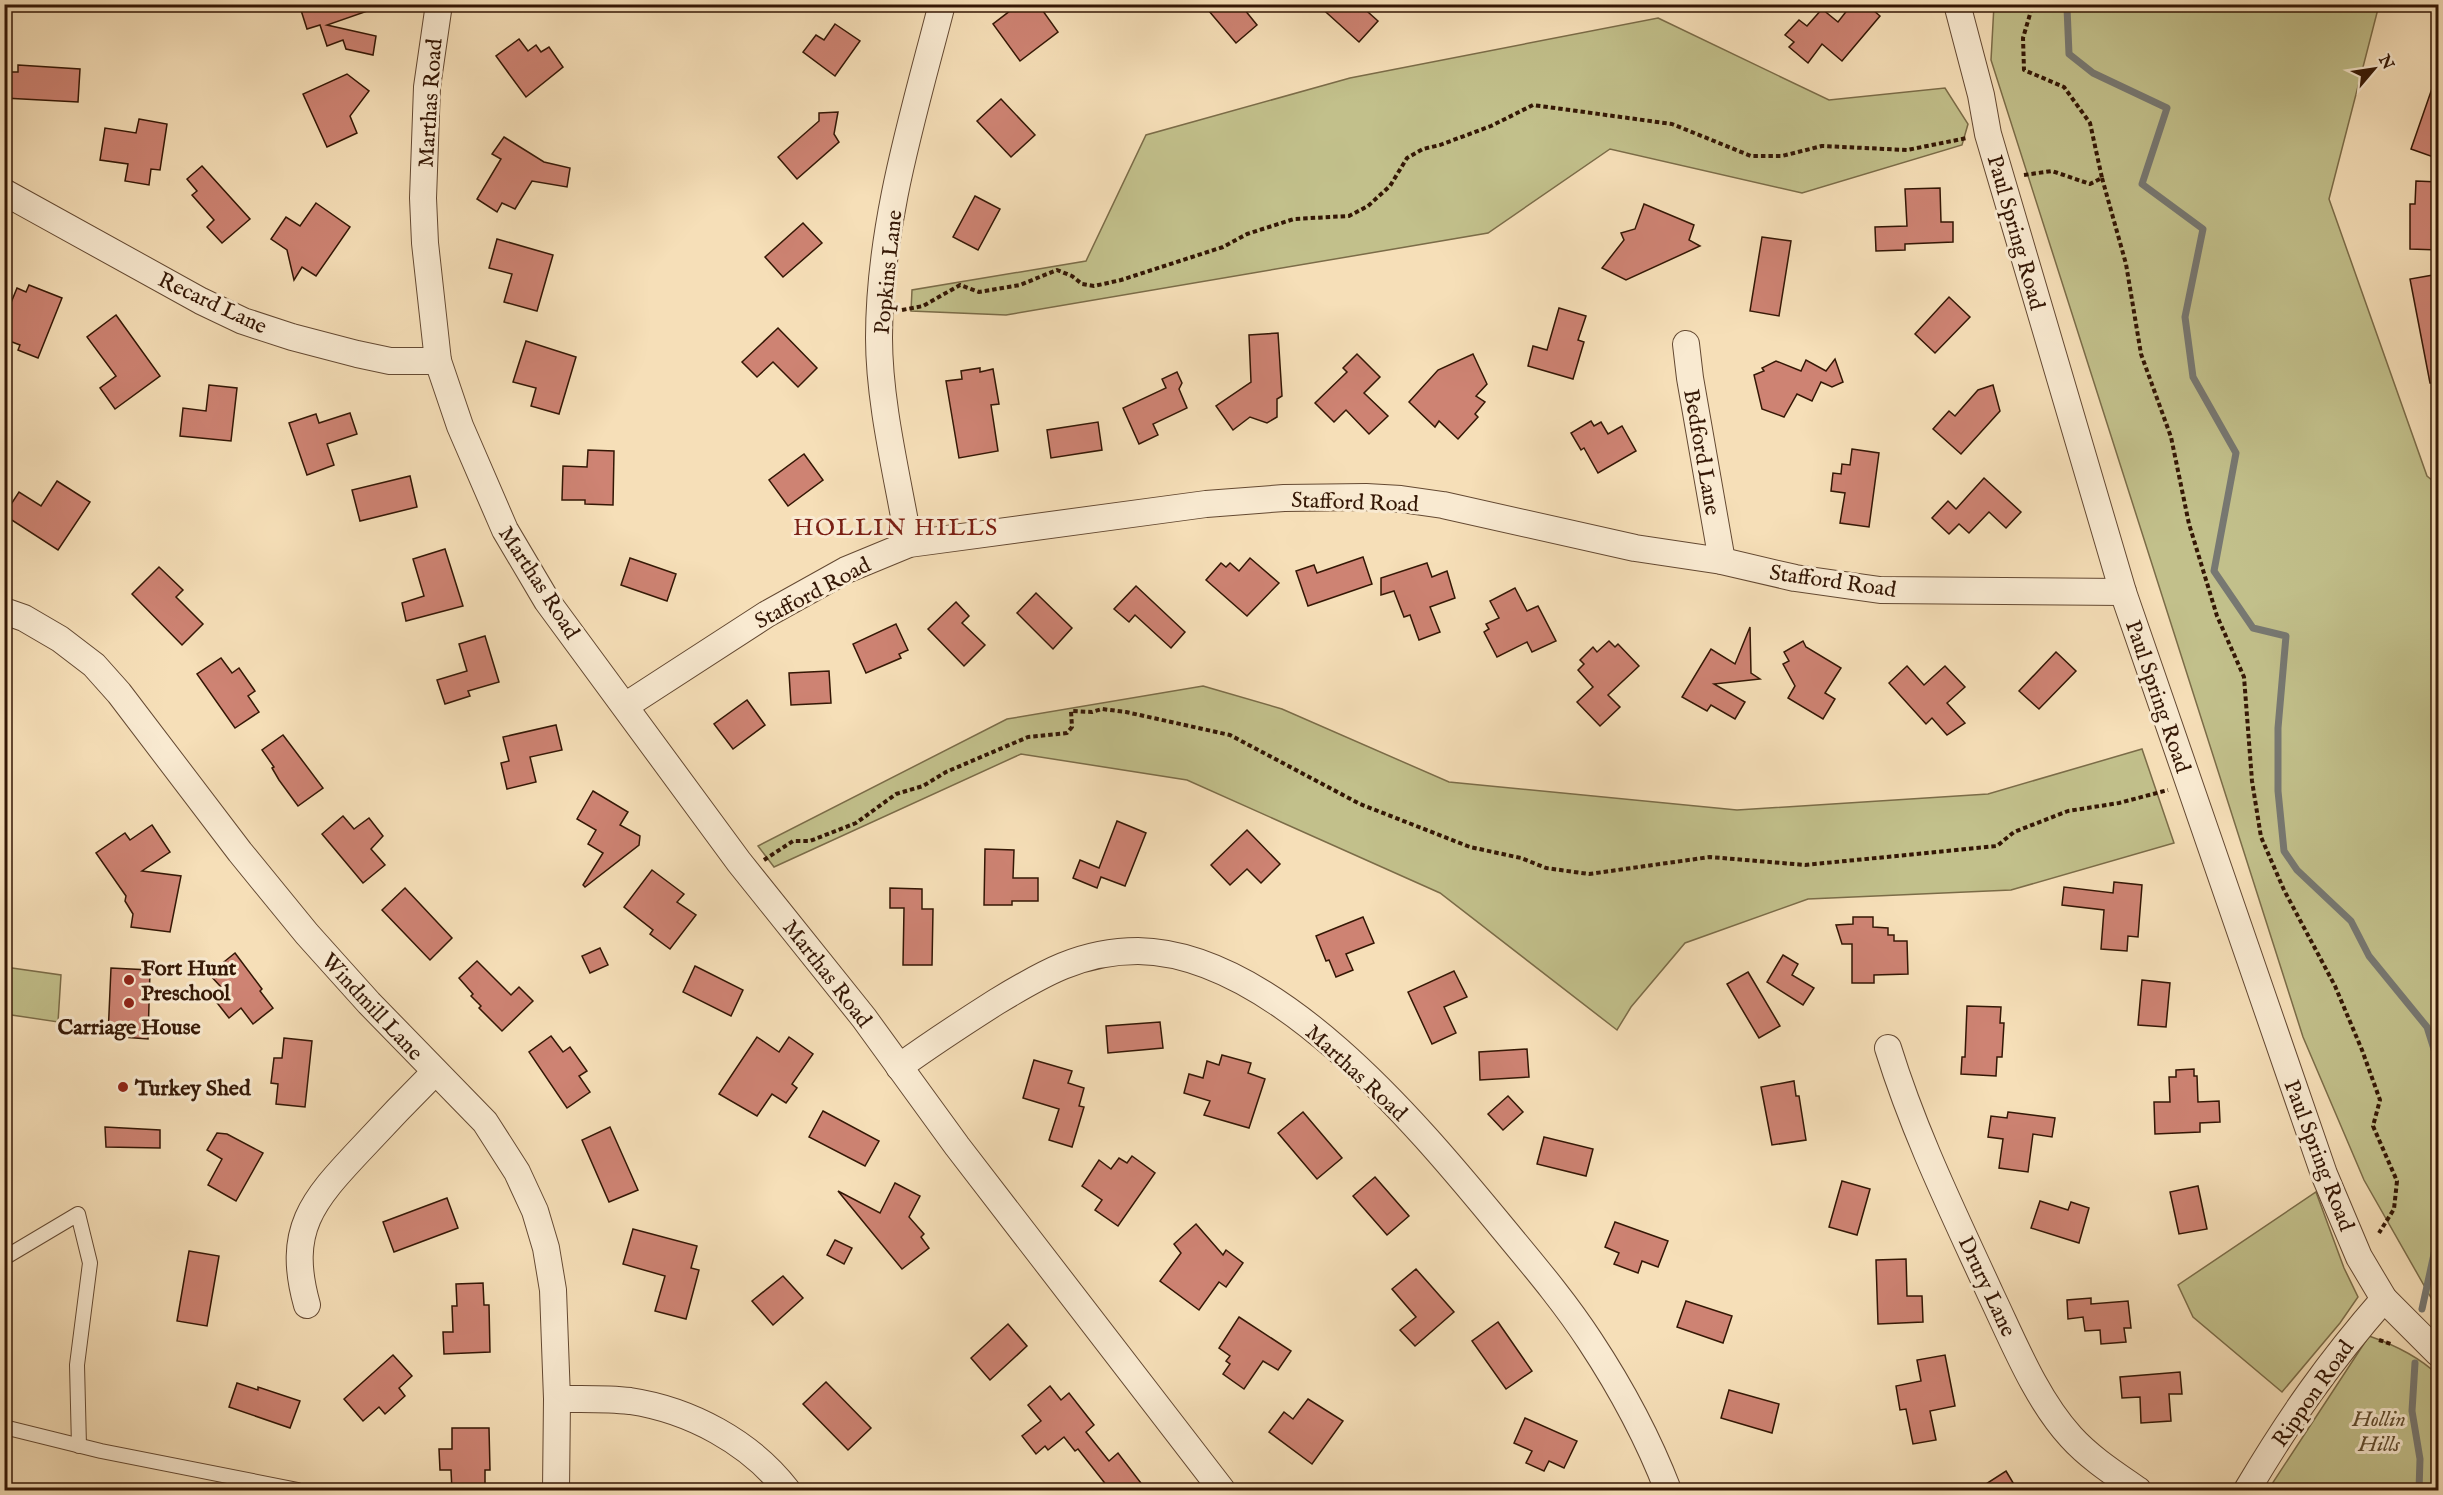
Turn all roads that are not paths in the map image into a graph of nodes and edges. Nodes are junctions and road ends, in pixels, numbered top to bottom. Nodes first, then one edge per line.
1 (440, 4) edge
2 (942, 4) edge
3 (1957, 4) edge
4 (4, 192) edge
5 (1686, 344) dead end
6 (438, 361) junction
7 (909, 544) junction
8 (1722, 561) junction
9 (2124, 592) junction
10 (4, 611) edge
11 (626, 706) junction
12 (1888, 1048) dead end
13 (899, 1066) junction
14 (435, 1072) junction
15 (4, 1258) edge
16 (2384, 1299) junction
17 (307, 1305) dead end
18 (2439, 1353) edge
19 (557, 1399) junction
20 (4, 1427) edge
21 (80, 1446) junction
22 (298, 1491) edge
23 (556, 1491) edge
24 (787, 1491) edge
25 (1222, 1491) edge
26 (1668, 1491) edge
27 (2138, 1491) edge
28 (2247, 1491) edge

1 - 6 street, Marthas Road
2 - 7 street, Popkins Lane
3 - 9 street, Paul Spring Road
4 - 6 street, Recard Lane
5 - 8 street, Bedford Lane
6 - 11 street, Marthas Road
7 - 8 street, Stafford Road
7 - 11 street, Stafford Road
8 - 9 street, Stafford Road
9 - 16 street, Paul Spring Road
10 - 14 street, Windmill Lane
11 - 13 street, Marthas Road
12 - 27 street, Drury Lane
13 - 25 street, Marthas Road
13 - 26 street, Marthas Road
14 - 17 street
14 - 19 street, Windmill Lane
15 - 21 lane
16 - 18 street, Paul Spring Road
16 - 28 street, Rippon Road
19 - 23 street, Windmill Lane
19 - 24 street
20 - 21 lane
21 - 22 lane

